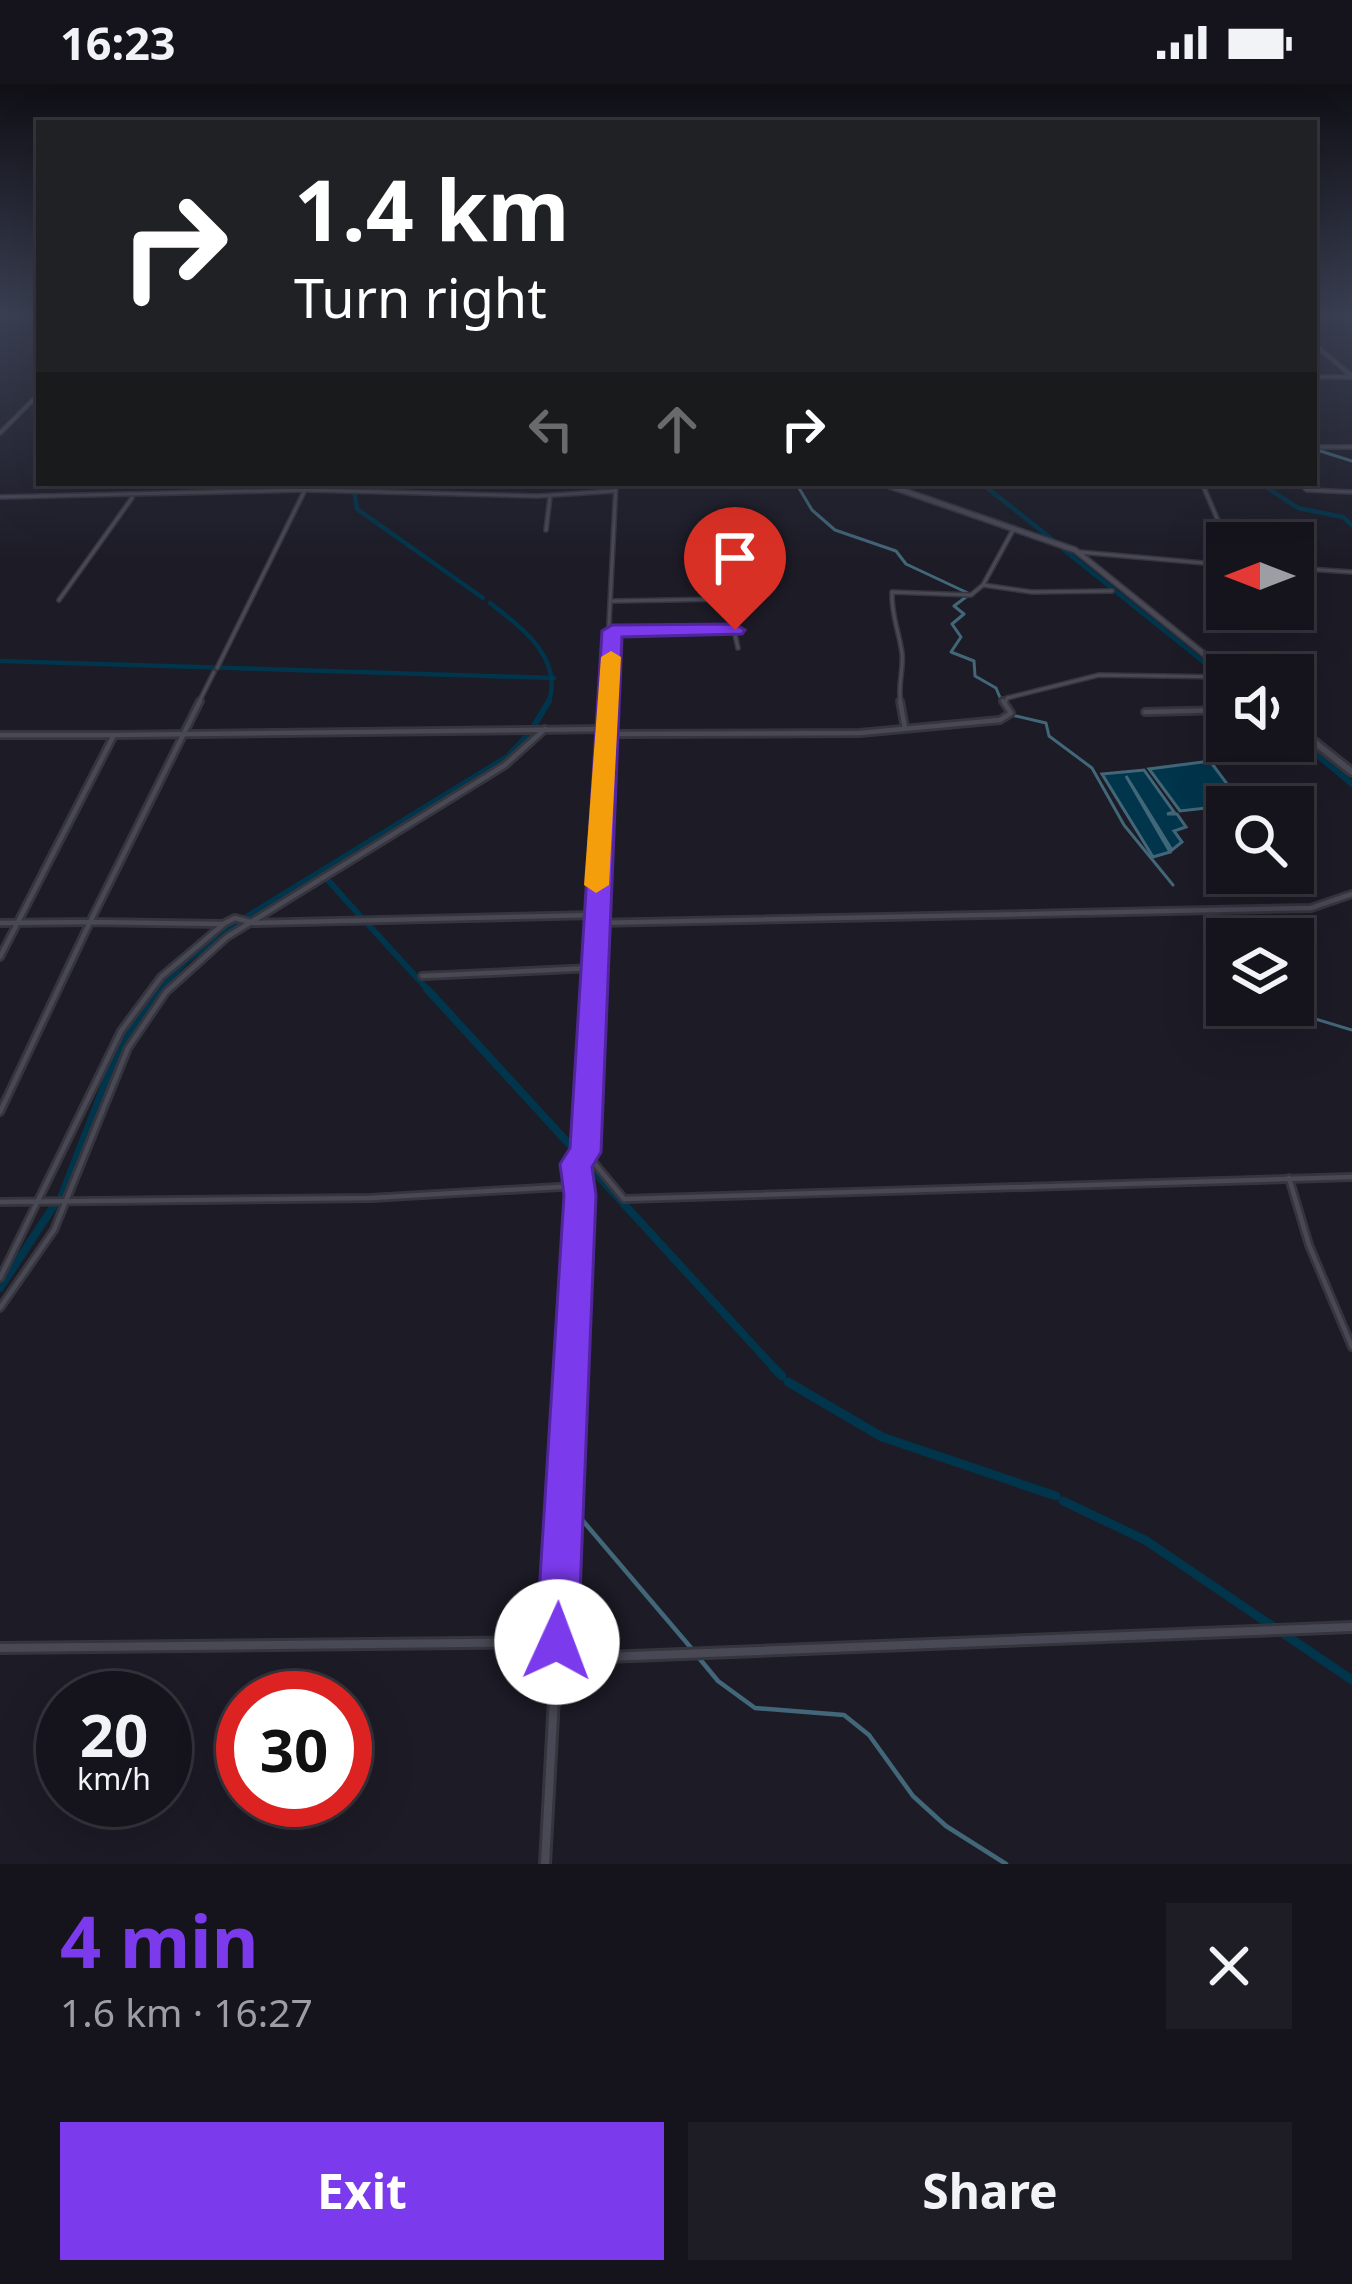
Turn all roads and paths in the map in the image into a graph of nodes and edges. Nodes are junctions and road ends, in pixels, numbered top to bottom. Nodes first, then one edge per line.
1 (36, 397) edge
2 (0, 433) edge
3 (1317, 447) edge
4 (1352, 447) edge
5 (889, 486) edge
6 (1203, 486) edge
7 (1302, 486) edge
8 (616, 487) edge
9 (305, 490) junction
10 (1352, 492) edge
11 (134, 496) junction
12 (0, 497) edge
13 (550, 497) junction
14 (1219, 522) edge
15 (545, 530) dead end
16 (1014, 530) junction
17 (1079, 552) junction
18 (1206, 563) edge
19 (1314, 569) edge
20 (1352, 572) edge
21 (983, 585) junction
22 (1112, 591) dead end
23 (59, 600) dead end
24 (613, 601) junction
25 (735, 630) junction
26 (612, 631) junction
27 (738, 648) dead end
28 (1206, 657) edge
29 (1206, 676) edge
30 (1206, 711) edge
31 (1145, 712) dead end
32 (905, 728) junction
33 (543, 729) junction
34 (606, 732) junction
35 (0, 735) edge
36 (114, 735) junction
37 (180, 737) junction
38 (1314, 742) edge
39 (1352, 772) edge
40 (1352, 894) edge
41 (595, 915) junction
42 (247, 921) junction
43 (90, 922) junction
44 (0, 923) edge
45 (18, 923) junction
46 (225, 923) junction
47 (594, 923) junction
48 (0, 957) edge
49 (593, 968) junction
50 (422, 976) dead end
51 (0, 1112) edge
52 (583, 1154) junction
53 (1352, 1177) edge
54 (1289, 1178) junction
55 (576, 1186) junction
56 (68, 1200) junction
57 (0, 1202) edge
58 (45, 1202) junction
59 (0, 1278) edge
60 (0, 1308) edge
61 (1352, 1347) edge
62 (1352, 1627) edge
63 (557, 1642) junction
64 (0, 1648) edge
65 (556, 1659) junction
66 (545, 1864) edge

1 - 2 street
3 - 4 street
5 - 16 main road
6 - 14 street
7 - 10 street
8 - 13 street
8 - 24 street
9 - 11 street
9 - 13 street
9 - 37 street
11 - 12 street
11 - 23 street
13 - 15 street
16 - 17 main road
16 - 21 street
17 - 18 street
17 - 28 main road
19 - 20 street
21 - 22 street
21 - 32 street
24 - 25 street
24 - 26 street
25 - 26 street
25 - 27 street
26 - 34 street
29 - 32 street
30 - 31 street
32 - 34 street
33 - 34 street
33 - 37 street
33 - 42 street
34 - 41 street
35 - 36 street
36 - 37 street
36 - 45 street
37 - 43 street
38 - 39 main road
40 - 47 street
41 - 42 street
41 - 47 street
42 - 46 street
42 - 56 street
43 - 45 street
43 - 46 street
43 - 51 street
44 - 45 street
45 - 48 street
46 - 58 street
47 - 49 street
49 - 50 street
49 - 52 street
52 - 54 street
52 - 55 street
53 - 54 street
54 - 61 street
55 - 56 street
55 - 63 street
56 - 58 street
56 - 60 street
57 - 58 street
58 - 59 street
62 - 65 street
63 - 64 street
63 - 65 street
65 - 66 street

